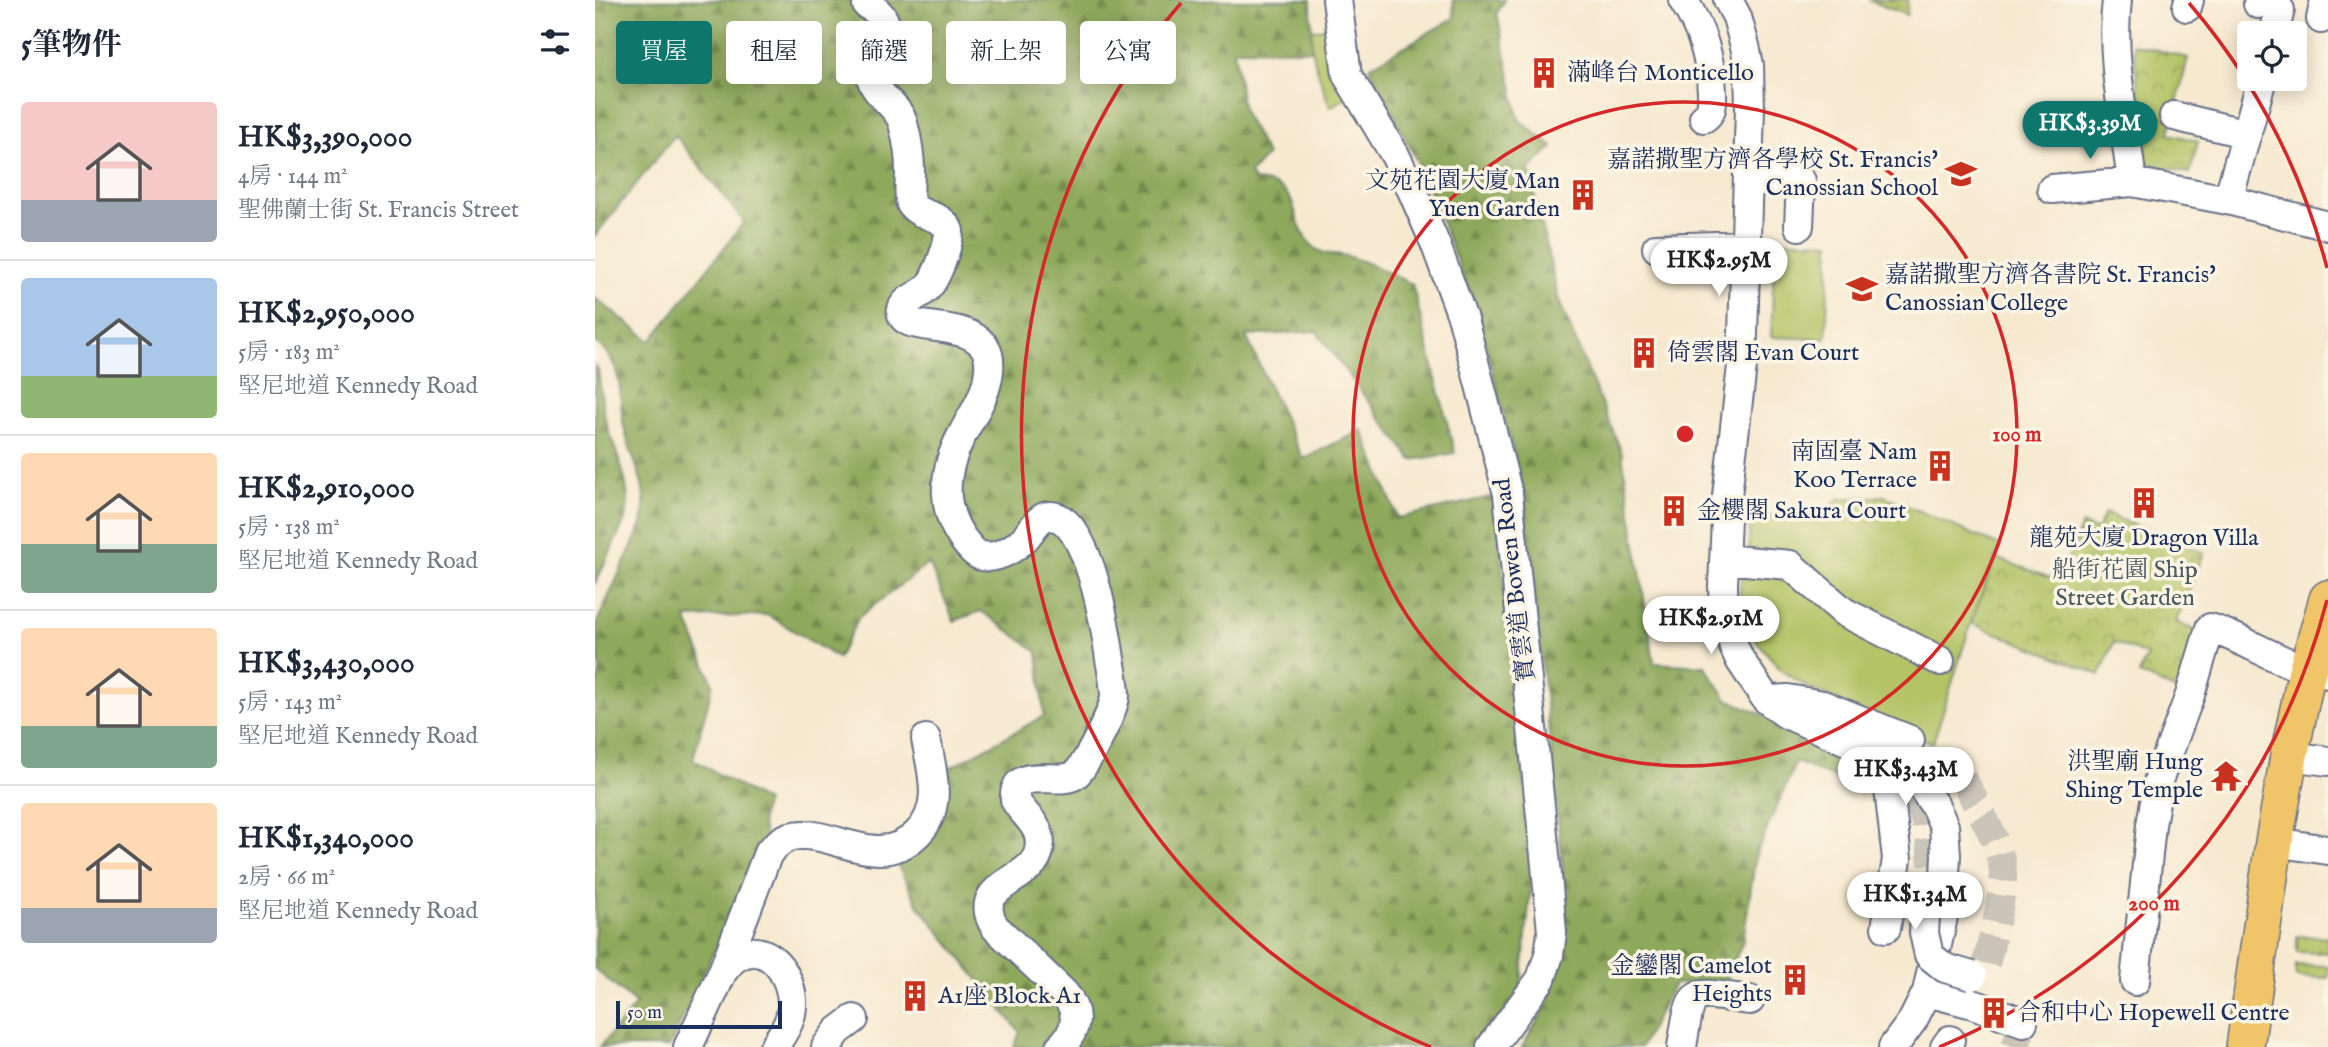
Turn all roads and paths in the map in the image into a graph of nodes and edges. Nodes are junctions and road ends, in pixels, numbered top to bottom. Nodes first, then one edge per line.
1 (1336, 0) edge
2 (1683, 0) edge
3 (1728, 0) edge
4 (2117, 0) edge
5 (867, 5) dead end
6 (2259, 91) edge
7 (2174, 116) dead end
8 (1704, 118) dead end
9 (2246, 134) junction
10 (1748, 180) junction
11 (2132, 182) junction
12 (2052, 189) dead end
13 (2228, 200) junction
14 (1799, 226) dead end
15 (2328, 226) edge
16 (1746, 244) junction
17 (1657, 248) dead end
18 (1724, 559) junction
19 (2328, 599) edge
20 (1940, 661) dead end
21 (2317, 672) edge
22 (926, 738) dead end
23 (2290, 756) junction
24 (2328, 761) edge
25 (1893, 774) junction
26 (1945, 834) junction
27 (2274, 842) junction
28 (2328, 850) edge
29 (1930, 914) tunnel mouth
30 (1886, 928) dead end
31 (1935, 956) junction
32 (723, 971) junction
33 (2135, 981) dead end
34 (1927, 992) junction
35 (1750, 1000) dead end
36 (2025, 1018) dead end
37 (855, 1019) dead end
38 (1686, 1019) junction
39 (1899, 1045) edge
40 (688, 1047) edge
41 (773, 1047) edge
42 (826, 1047) edge
43 (1060, 1047) edge
44 (1491, 1047) edge
45 (1682, 1047) edge
46 (1697, 1047) edge
47 (2245, 1047) edge

1 - 44 street, 寶雲道 Bowen Road
2 - 8 street
3 - 10 street
4 - 11 street
5 - 43 street
6 - 9 street
7 - 9 street
9 - 13 street
10 - 14 street
10 - 16 street
11 - 12 street
11 - 13 street
13 - 15 street
16 - 17 street
16 - 18 street
18 - 20 street
18 - 25 street
19 - 21 main road
21 - 23 main road
21 - 33 street
22 - 32 street
23 - 24 street
23 - 27 main road
25 - 26 street
25 - 30 street
26 - 31 street
26 - 31 street, bridge
27 - 28 street
27 - 47 main road
29 - 31 street
31 - 34 street
32 - 40 street
32 - 41 street
34 - 36 street
34 - 39 street
35 - 38 street
37 - 42 street
38 - 45 street
38 - 46 street

